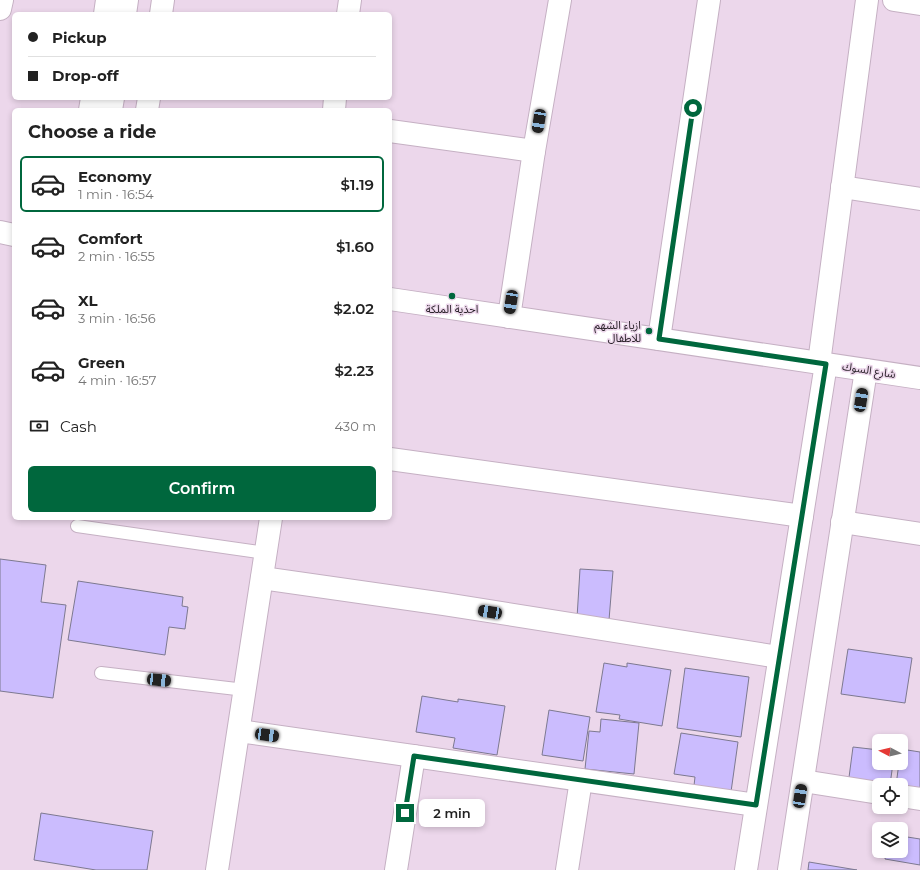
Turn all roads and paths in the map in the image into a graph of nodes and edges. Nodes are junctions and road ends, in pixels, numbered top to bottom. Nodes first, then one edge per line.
1 (2, 0) edge
2 (107, 0) edge
3 (127, 0) edge
4 (164, 0) edge
5 (350, 0) edge
6 (560, 0) edge
7 (709, 0) edge
8 (867, 0) edge
9 (894, 0) edge
10 (920, 4) edge
11 (0, 9) edge
12 (105, 12) edge
13 (125, 12) edge
14 (161, 12) edge
15 (348, 12) edge
16 (392, 131) edge
17 (534, 151) junction
18 (842, 188) junction
19 (920, 199) edge
20 (0, 232) edge
21 (12, 235) edge
22 (392, 299) edge
23 (509, 317) junction
24 (659, 339) junction
25 (822, 363) junction
26 (866, 370) junction
27 (920, 378) edge
28 (392, 458) edge
29 (802, 516) junction
30 (271, 520) edge
31 (842, 522) junction
32 (77, 526) dead end
33 (920, 534) edge
34 (266, 553) junction
35 (262, 578) junction
36 (780, 657) junction
37 (101, 673) dead end
38 (245, 690) junction
39 (239, 731) junction
40 (414, 756) junction
41 (581, 780) junction
42 (803, 781) junction
43 (872, 792) edge
44 (908, 797) edge
45 (920, 799) edge
46 (756, 805) junction
47 (217, 870) edge
48 (396, 870) edge
49 (567, 870) edge
50 (746, 870) edge
51 (789, 870) edge

1 - 11 street
2 - 12 street
3 - 13 street
4 - 14 street
5 - 15 street
6 - 17 street
7 - 24 street
8 - 18 street
9 - 10 street
16 - 17 street
17 - 23 street
18 - 19 street
18 - 25 street
20 - 21 street
22 - 23 street, شارع السوك
23 - 24 street, شارع السوك
24 - 25 street, شارع السوك
25 - 26 street, شارع السوك
25 - 29 street
26 - 27 street, شارع السوك
26 - 31 street
28 - 29 street
29 - 36 street
30 - 34 street
31 - 33 street
31 - 42 street
32 - 34 lane
34 - 35 street
35 - 36 street
35 - 38 street
36 - 46 street
37 - 38 lane
38 - 39 street
39 - 40 street
39 - 47 street
40 - 41 street
40 - 48 street
41 - 46 street
41 - 49 street
42 - 43 street
42 - 51 street
44 - 45 street
46 - 50 street

